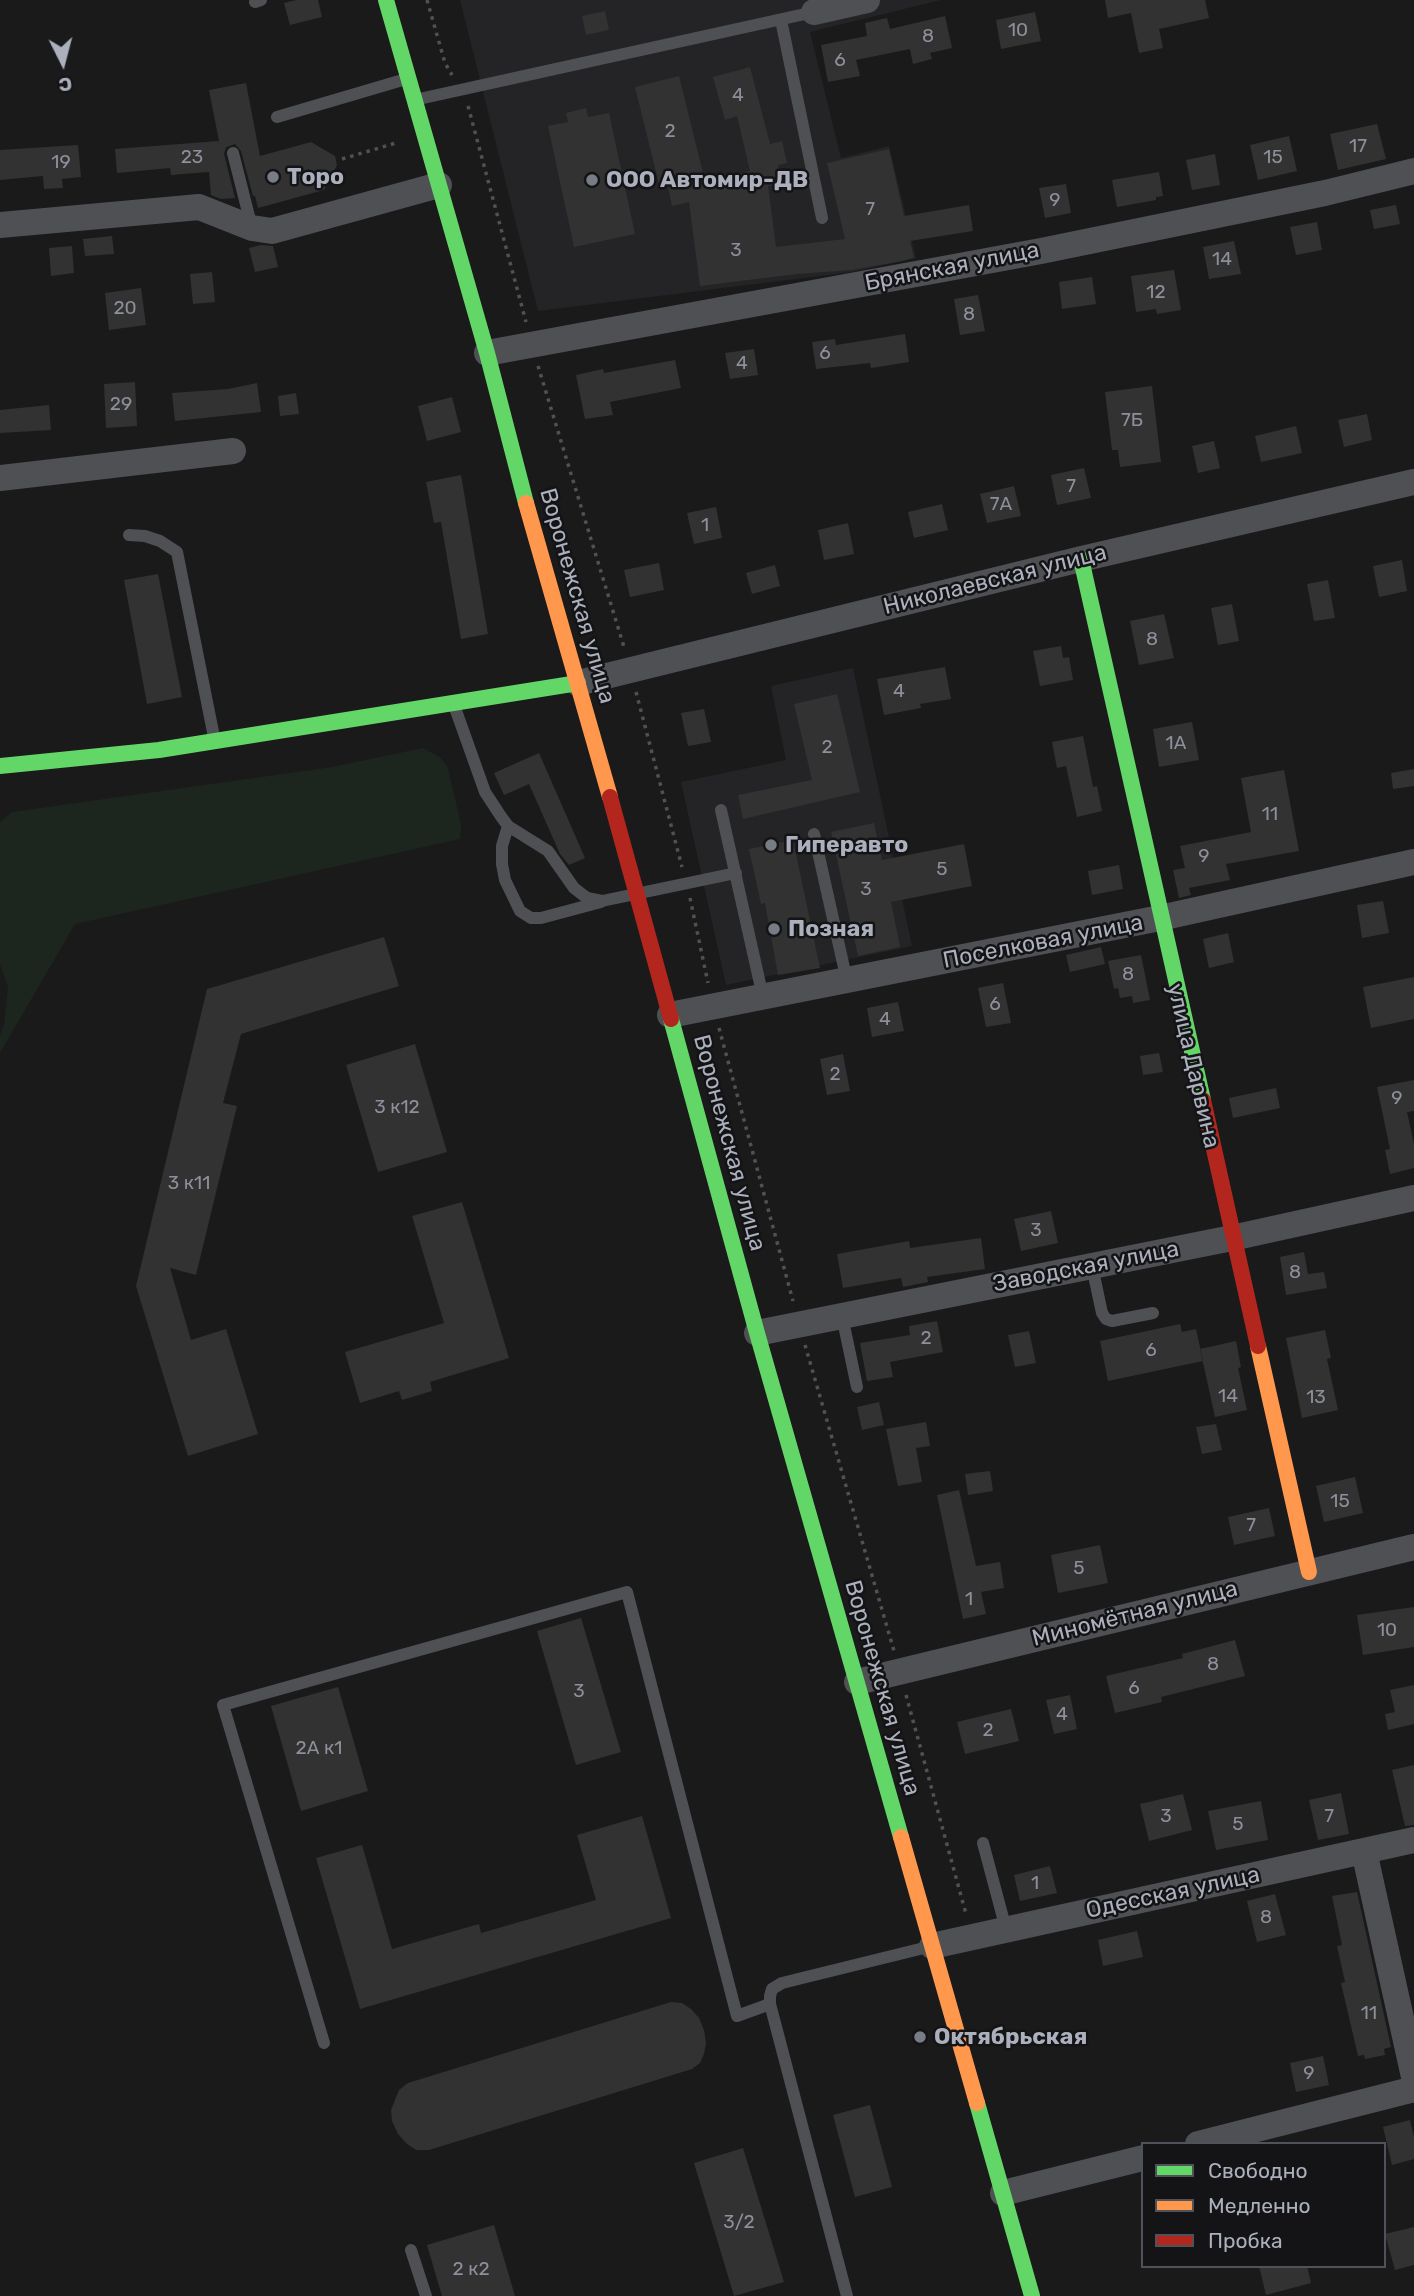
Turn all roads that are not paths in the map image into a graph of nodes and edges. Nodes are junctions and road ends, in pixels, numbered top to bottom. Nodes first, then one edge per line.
1 (386, 0) edge
2 (867, 0) edge
3 (814, 12) joint
4 (781, 20) junction
5 (409, 78) junction
6 (415, 100) junction
7 (277, 117) dead end
8 (233, 153) dead end
9 (1414, 172) edge
10 (439, 185) junction
11 (822, 218) dead end
12 (0, 225) edge
13 (252, 228) junction
14 (487, 353) junction
15 (233, 451) dead end
16 (0, 478) edge
17 (1414, 482) edge
18 (129, 535) dead end
19 (1081, 559) junction
20 (578, 683) junction
21 (453, 703) junction
22 (215, 741) junction
23 (0, 766) edge
24 (722, 810) dead end
25 (508, 826) junction
26 (814, 834) dead end
27 (1414, 862) edge
28 (736, 873) junction
29 (636, 893) junction
30 (603, 901) junction
31 (1160, 918) junction
32 (847, 981) junction
33 (764, 997) junction
34 (670, 1016) junction
35 (1414, 1198) edge
36 (1232, 1238) junction
37 (1092, 1266) junction
38 (1153, 1313) dead end
39 (842, 1316) junction
40 (757, 1333) junction
41 (857, 1387) dead end
42 (1414, 1547) edge
43 (1309, 1572) junction
44 (857, 1682) junction
45 (1414, 1840) edge
46 (983, 1843) dead end
47 (1364, 1851) junction
48 (1006, 1929) junction
49 (932, 1946) junction
50 (770, 2004) junction
51 (324, 2043) dead end
52 (1414, 2077) edge
53 (1414, 2090) edge
54 (1206, 2142) edge
55 (1141, 2158) edge
56 (1003, 2193) junction
57 (411, 2250) dead end
58 (426, 2296) edge
59 (848, 2296) edge
60 (1032, 2296) edge

1 - 5 main road, Воронежская улица
2 - 3 street
3 - 4 lane
4 - 6 lane
4 - 11 lane
5 - 6 main road, Воронежская улица
5 - 7 lane
6 - 10 main road, Воронежская улица
8 - 13 lane
9 - 14 street, Брянская улица
10 - 13 street
10 - 14 main road, Воронежская улица
12 - 13 street
14 - 20 main road, Воронежская улица
15 - 16 street
17 - 19 street, Николаевская улица
18 - 22 lane
19 - 20 street, Николаевская улица
19 - 31 main road, улица Дарвина
20 - 21 main road
20 - 29 main road, Воронежская улица
21 - 22 main road
21 - 25 lane
22 - 23 main road
24 - 28 lane
25 - 30 lane
25 - 30 lane
26 - 32 lane
27 - 31 street, Поселковая улица
28 - 29 lane
28 - 33 lane
29 - 30 lane
29 - 34 main road, Воронежская улица
31 - 32 street, Поселковая улица
31 - 36 main road, улица Дарвина
32 - 33 street, Поселковая улица
33 - 34 street, Поселковая улица
34 - 40 main road, Воронежская улица
35 - 36 street, Заводская улица
36 - 37 street, Заводская улица
36 - 43 main road, улица Дарвина
37 - 38 lane
37 - 39 street, Заводская улица
39 - 40 street, Заводская улица
39 - 41 lane
40 - 44 main road, Воронежская улица
42 - 43 street, Миномётная улица
43 - 44 street, Миномётная улица
44 - 49 main road, Воронежская улица
45 - 47 street, Одесская улица
46 - 48 lane
47 - 48 street, Одесская улица
47 - 52 street
48 - 49 street, Одесская улица
49 - 50 lane
49 - 56 main road, Воронежская улица
50 - 51 lane
50 - 59 lane
53 - 54 street
55 - 56 street
56 - 60 main road, Воронежская улица
57 - 58 lane

